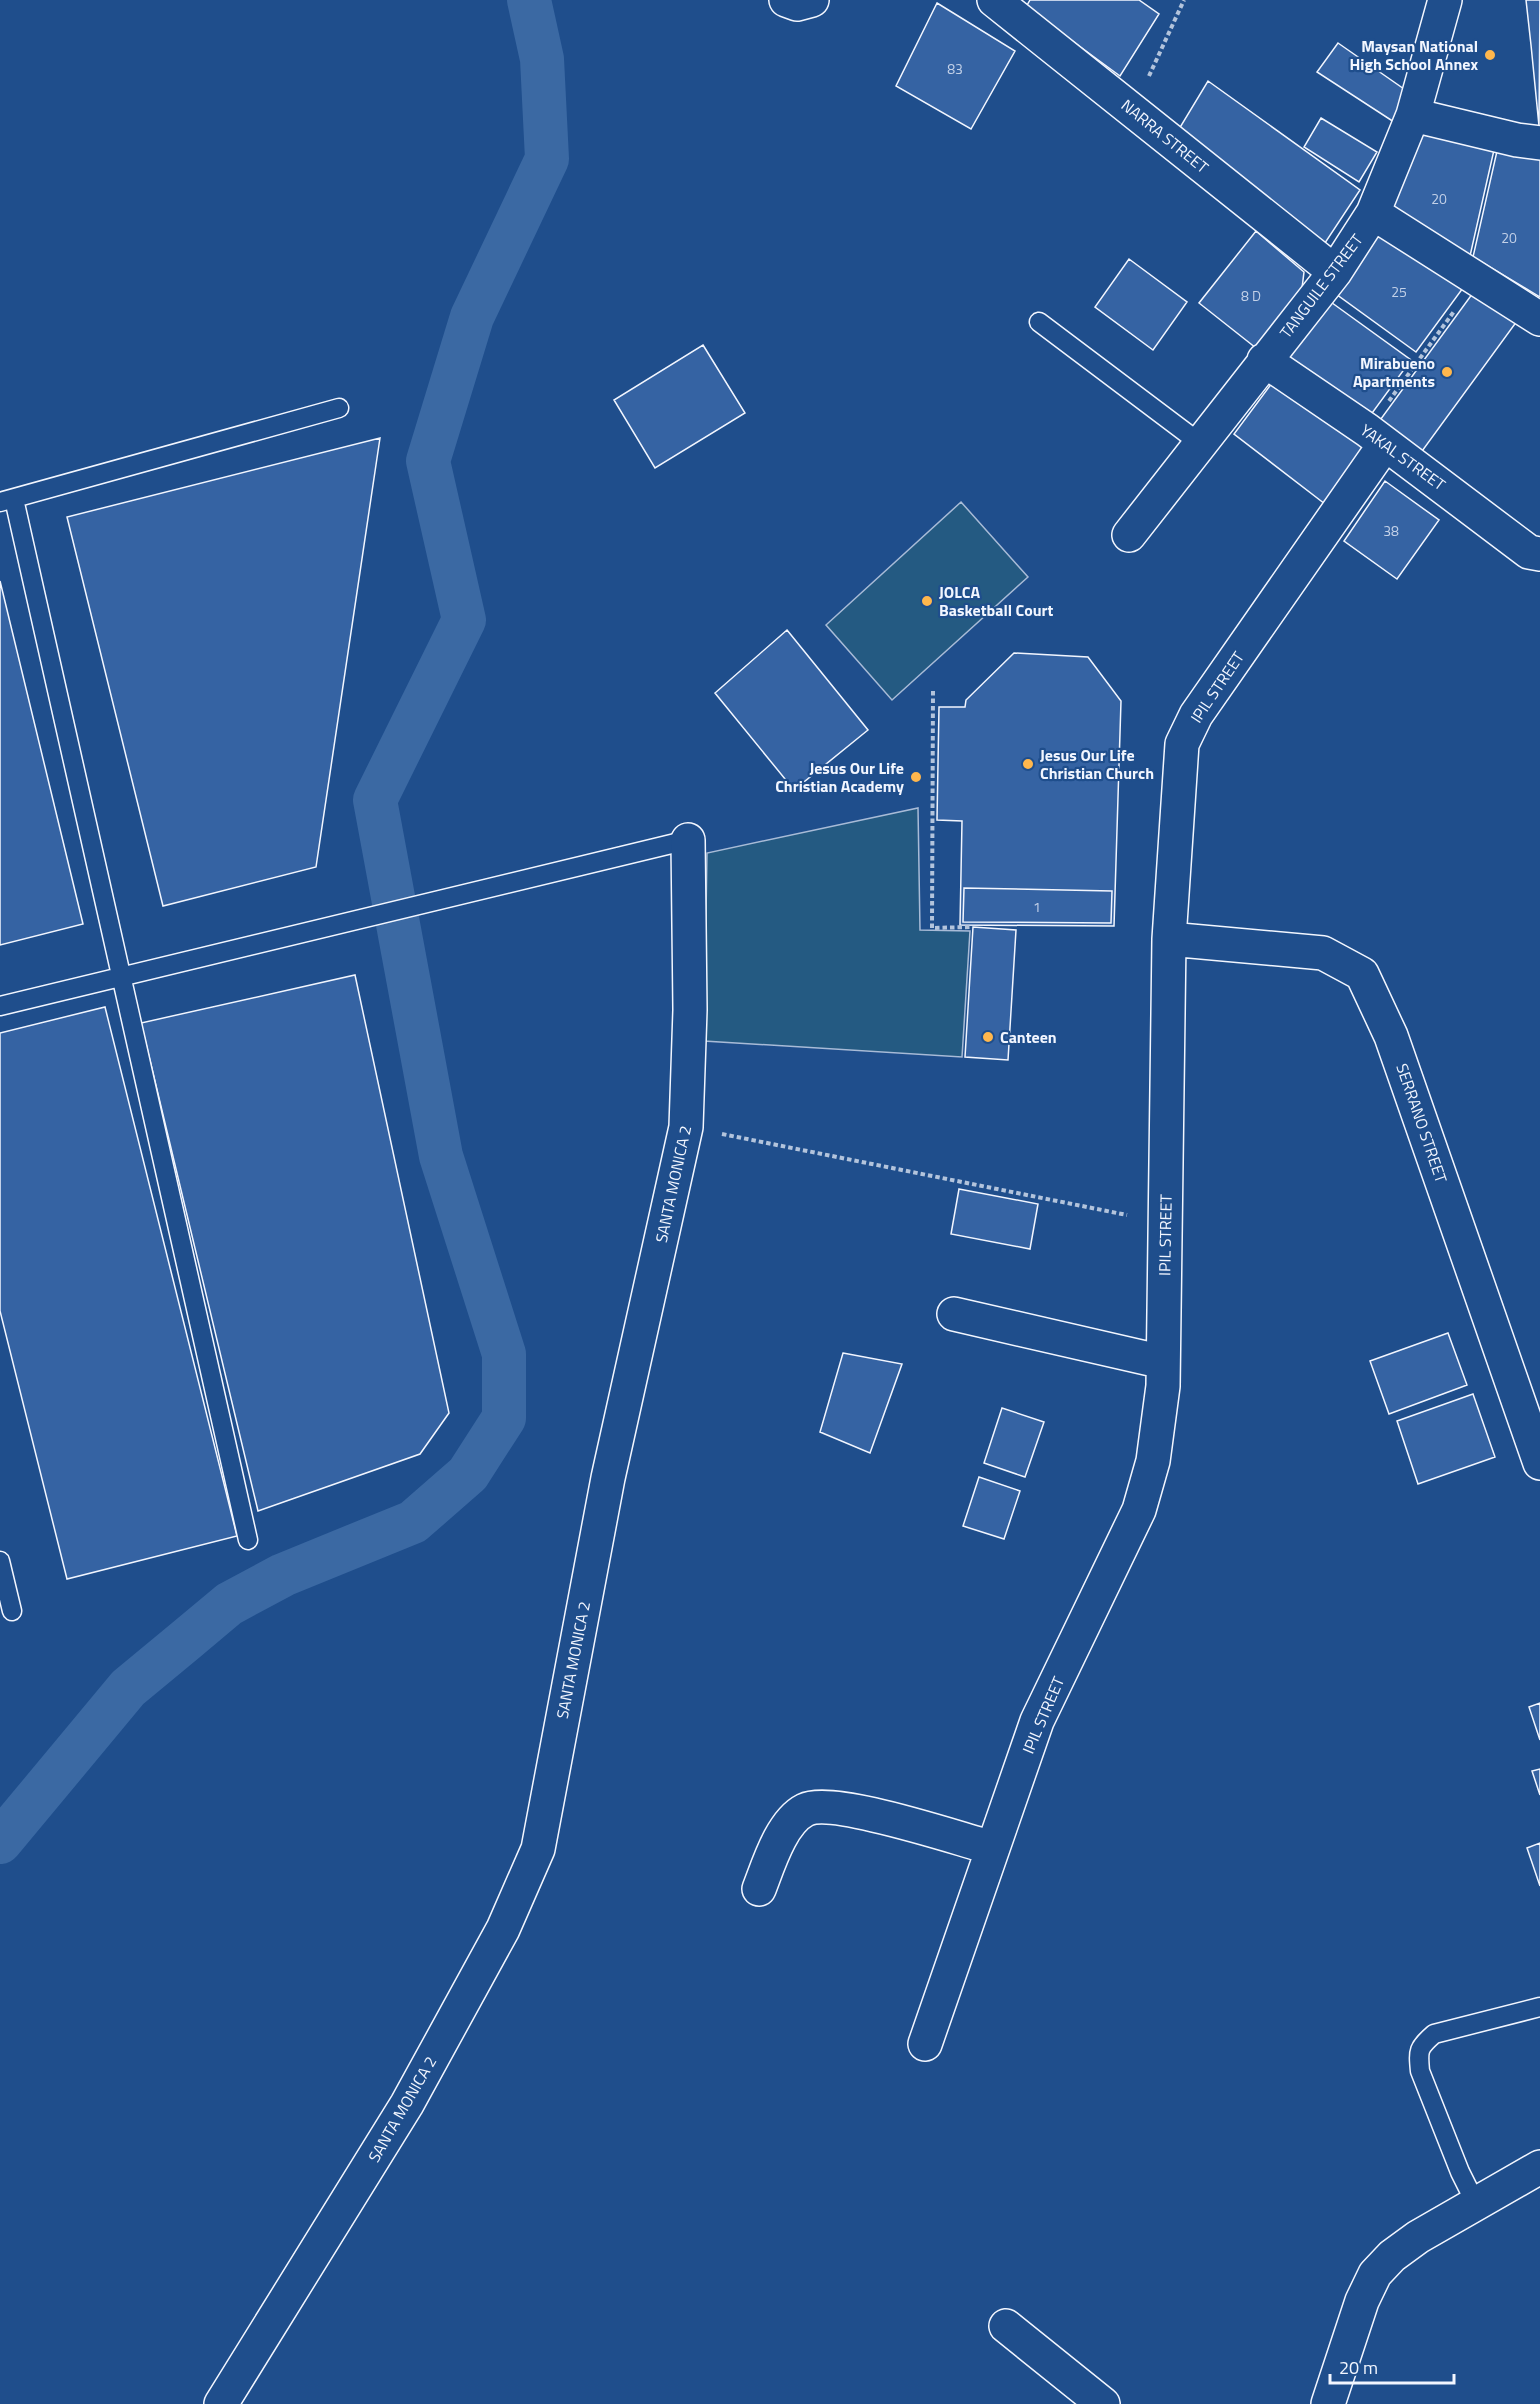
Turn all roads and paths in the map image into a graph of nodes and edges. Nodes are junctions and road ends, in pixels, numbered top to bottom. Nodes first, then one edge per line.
1 (786, 0) edge
2 (812, 0) edge
3 (994, 0) edge
4 (1184, 0) edge
5 (1445, 0) edge
6 (1146, 83) dead end
7 (1413, 115) junction
8 (1540, 144) edge
9 (1373, 213) junction
10 (1335, 272) junction
11 (1460, 304) dead end
12 (1540, 320) edge
13 (1039, 322) dead end
14 (1264, 360) junction
15 (1386, 405) dead end
16 (339, 408) dead end
17 (1200, 444) junction
18 (1385, 444) junction
19 (7, 501) edge
20 (1129, 535) dead end
21 (1540, 554) edge
22 (933, 691) dead end
23 (688, 840) joint
24 (970, 927) dead end
25 (1168, 939) junction
26 (121, 977) junction
27 (0, 1006) edge
28 (686, 1127) junction
29 (1165, 1222) junction
30 (954, 1314) dead end
31 (1162, 1362) junction
32 (1540, 1463) edge
33 (248, 1540) dead end
34 (0, 1561) edge
35 (12, 1611) dead end
36 (993, 1848) junction
37 (759, 1889) dead end
38 (1540, 2007) edge
39 (925, 2044) dead end
40 (1540, 2167) edge
41 (1476, 2204) junction
42 (1006, 2326) dead end
43 (221, 2404) edge
44 (1102, 2404) edge
45 (1328, 2404) edge

1 - 2 street
3 - 10 street, NARRA STREET
4 - 6 path
5 - 7 street, TANGUILE STREET
7 - 8 street
7 - 9 street, TANGUILE STREET
9 - 10 street, TANGUILE STREET
9 - 12 street
10 - 14 street, TANGUILE STREET
11 - 15 path
13 - 17 lane
14 - 17 street, TANGUILE STREET
14 - 18 street, YAKAL STREET
16 - 19 lane
17 - 20 street, TANGUILE STREET
18 - 21 street, YAKAL STREET
18 - 25 street, IPIL STREET
19 - 26 lane
22 - 24 path
23 - 26 lane
23 - 28 street, SANTA MONICA 2
25 - 29 street, IPIL STREET
25 - 32 street, SERRANO STREET
26 - 27 lane
26 - 33 lane
28 - 29 path
28 - 43 street, SANTA MONICA 2
29 - 31 street, IPIL STREET
30 - 31 street
31 - 36 street, IPIL STREET
34 - 35 lane
36 - 37 street
36 - 39 street, IPIL STREET
38 - 41 lane
40 - 41 street
41 - 45 street
42 - 44 street

